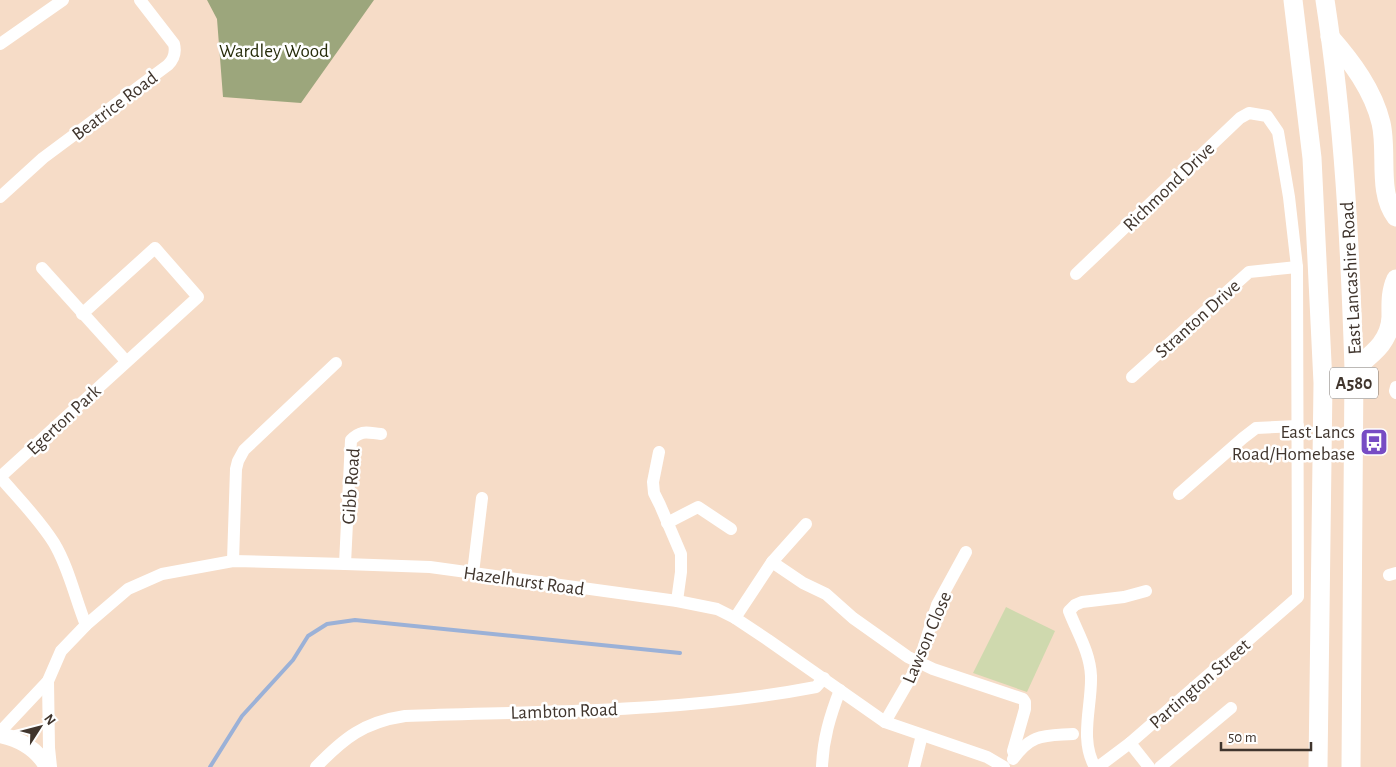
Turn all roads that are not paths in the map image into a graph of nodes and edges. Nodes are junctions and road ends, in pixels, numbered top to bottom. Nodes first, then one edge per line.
1 (63, 0) edge
2 (140, 0) edge
3 (1280, 0) edge
4 (1293, 0) edge
5 (1325, 0) edge
6 (1330, 37) junction
7 (0, 44) edge
8 (1312, 158) junction
9 (0, 196) edge
10 (1396, 217) edge
11 (1297, 267) junction
12 (42, 268) dead end
13 (1076, 274) dead end
14 (1396, 279) edge
15 (82, 314) junction
16 (1322, 355) junction
17 (1298, 356) junction
18 (126, 362) junction
19 (336, 363) dead end
20 (1354, 369) junction
21 (1132, 377) dead end
22 (1396, 387) edge
23 (1396, 392) edge
24 (1298, 426) junction
25 (381, 434) dead end
26 (659, 452) dead end
27 (0, 477) edge
28 (1179, 494) dead end
29 (482, 498) dead end
30 (667, 523) junction
31 (806, 524) dead end
32 (731, 529) dead end
33 (966, 552) dead end
34 (233, 561) junction
35 (772, 562) junction
36 (345, 564) junction
37 (473, 573) junction
38 (1146, 591) dead end
39 (677, 601) junction
40 (735, 618) junction
41 (86, 625) junction
42 (919, 662) junction
43 (824, 678) junction
44 (48, 681) junction
45 (840, 690) junction
46 (1231, 708) dead end
47 (885, 722) junction
48 (0, 734) edge
49 (1073, 734) dead end
50 (922, 735) junction
51 (1130, 743) junction
52 (1015, 756) junction
53 (47, 767) edge
54 (51, 767) edge
55 (316, 767) edge
56 (822, 767) edge
57 (914, 767) edge
58 (1006, 767) edge
59 (1096, 767) edge
60 (1149, 767) edge
61 (1160, 767) edge
62 (1318, 767) edge
63 (1351, 767) edge

1 - 7 street
2 - 9 street, Beatrice Road
3 - 8 highway, A580
4 - 8 highway, East Lancashire Road / A580
5 - 6 highway, East Lancashire Road / A580
6 - 10 highway
6 - 20 highway, East Lancashire Road / A580
8 - 16 highway, East Lancashire Road / A580
11 - 13 street, Richmond Drive
11 - 17 street
11 - 21 street, Stranton Drive
12 - 15 street
14 - 20 highway
15 - 18 street
15 - 18 street, Egerton Park
16 - 17 street, East Lancashire Road
16 - 62 highway, East Lancashire Road / A580
17 - 24 street
18 - 27 street, Egerton Park
19 - 34 street
20 - 63 highway, East Lancashire Road / A580
22 - 23 street
24 - 28 street
24 - 51 street, Partington Street
25 - 36 street, Gibb Road
26 - 30 street
27 - 41 street
29 - 37 street
30 - 32 street
30 - 39 street
31 - 35 street
33 - 42 street, Lawson Close
34 - 36 street, Hazelhurst Road
34 - 41 street, Hazelhurst Road
35 - 40 street
35 - 42 street
36 - 37 street, Hazelhurst Road
37 - 39 street, Hazelhurst Road
38 - 59 street
39 - 40 street, Hazelhurst Road
40 - 43 street, Hazelhurst Road
41 - 44 street, Hazelhurst Road
42 - 47 street, Lawson Close
42 - 52 street
43 - 45 street, Hazelhurst Road
43 - 55 street, Lambton Road
44 - 48 street, Hazelhurst Road
44 - 54 street, Hazelhurst Road
45 - 47 street, Hazelhurst Road
45 - 56 street
46 - 61 street
47 - 50 street, Hazelhurst Road
48 - 53 main road
49 - 52 street
50 - 57 street
50 - 58 street, Hazelhurst Road
51 - 59 street, Partington Street
51 - 60 street
52 - 58 street

